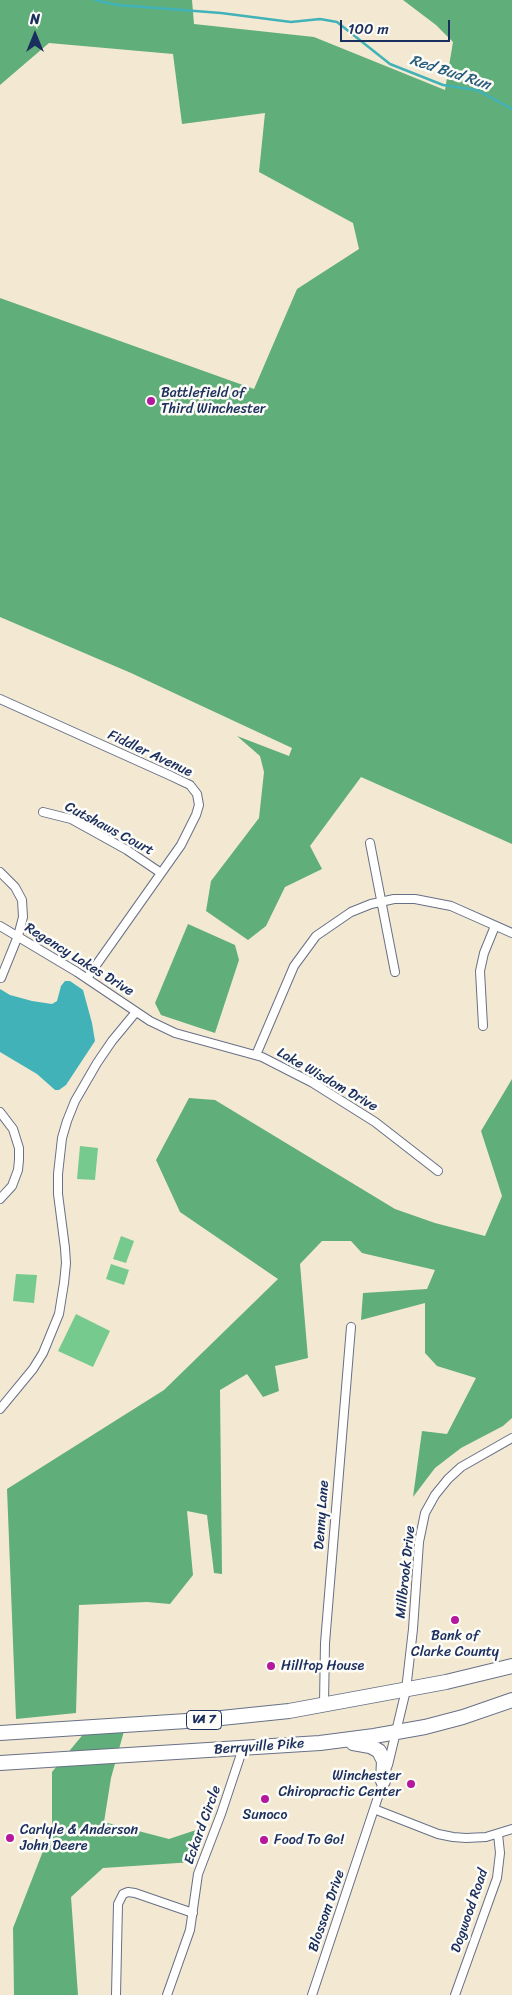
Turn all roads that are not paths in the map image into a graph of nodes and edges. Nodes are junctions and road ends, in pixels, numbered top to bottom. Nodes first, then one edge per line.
1 (0, 699) edge
2 (43, 812) dead end
3 (370, 843) dead end
4 (0, 872) edge
5 (161, 873) junction
6 (381, 902) junction
7 (0, 926) edge
8 (495, 926) junction
9 (512, 934) edge
10 (18, 936) junction
11 (395, 972) dead end
12 (1, 978) dead end
13 (88, 978) junction
14 (136, 1012) junction
15 (483, 1026) dead end
16 (256, 1056) junction
17 (0, 1112) edge
18 (438, 1171) dead end
19 (0, 1200) edge
20 (351, 1327) dead end
21 (0, 1409) edge
22 (512, 1438) edge
23 (512, 1666) edge
24 (406, 1690) junction
25 (512, 1700) edge
26 (324, 1704) junction
27 (396, 1732) junction
28 (0, 1733) edge
29 (320, 1743) junction
30 (243, 1748) junction
31 (0, 1763) edge
32 (383, 1781) junction
33 (374, 1809) junction
34 (512, 1829) edge
35 (498, 1834) junction
36 (193, 1913) junction
37 (116, 1995) edge
38 (167, 1995) edge
39 (312, 1995) edge
40 (455, 1995) edge

1 - 5 street, Fiddler Avenue
2 - 5 street, Cutshaws Court
3 - 6 street
4 - 10 street
5 - 13 street, Fiddler Avenue
6 - 8 street
6 - 11 street
6 - 16 street
7 - 10 street, Regency Lakes Drive
8 - 9 street
8 - 15 street
10 - 12 street
10 - 13 street, Regency Lakes Drive
13 - 14 street, Regency Lakes Drive
14 - 16 street, Lake Wisdom Drive
14 - 21 street, Regency Lakes Drive
16 - 18 street, Lake Wisdom Drive
17 - 19 street
20 - 26 street, Denny Lane
22 - 24 street, Millbrook Drive
23 - 24 highway, VA 7
24 - 26 highway, VA 7
24 - 27 street, Blossom Drive
25 - 27 highway, Berryville Pike / VA 7
26 - 28 highway, VA 7
27 - 29 highway, Berryville Pike / VA 7
27 - 32 street, Blossom Drive
29 - 30 highway, Berryville Pike / VA 7
29 - 32 highway
30 - 31 highway, Berryville Pike / VA 7
30 - 36 street, Eckard Circle
32 - 33 street, Blossom Drive
33 - 35 street
33 - 39 street, Blossom Drive
34 - 35 street
35 - 40 street, Dogwood Road
36 - 37 street
36 - 38 street, Eckard Circle

